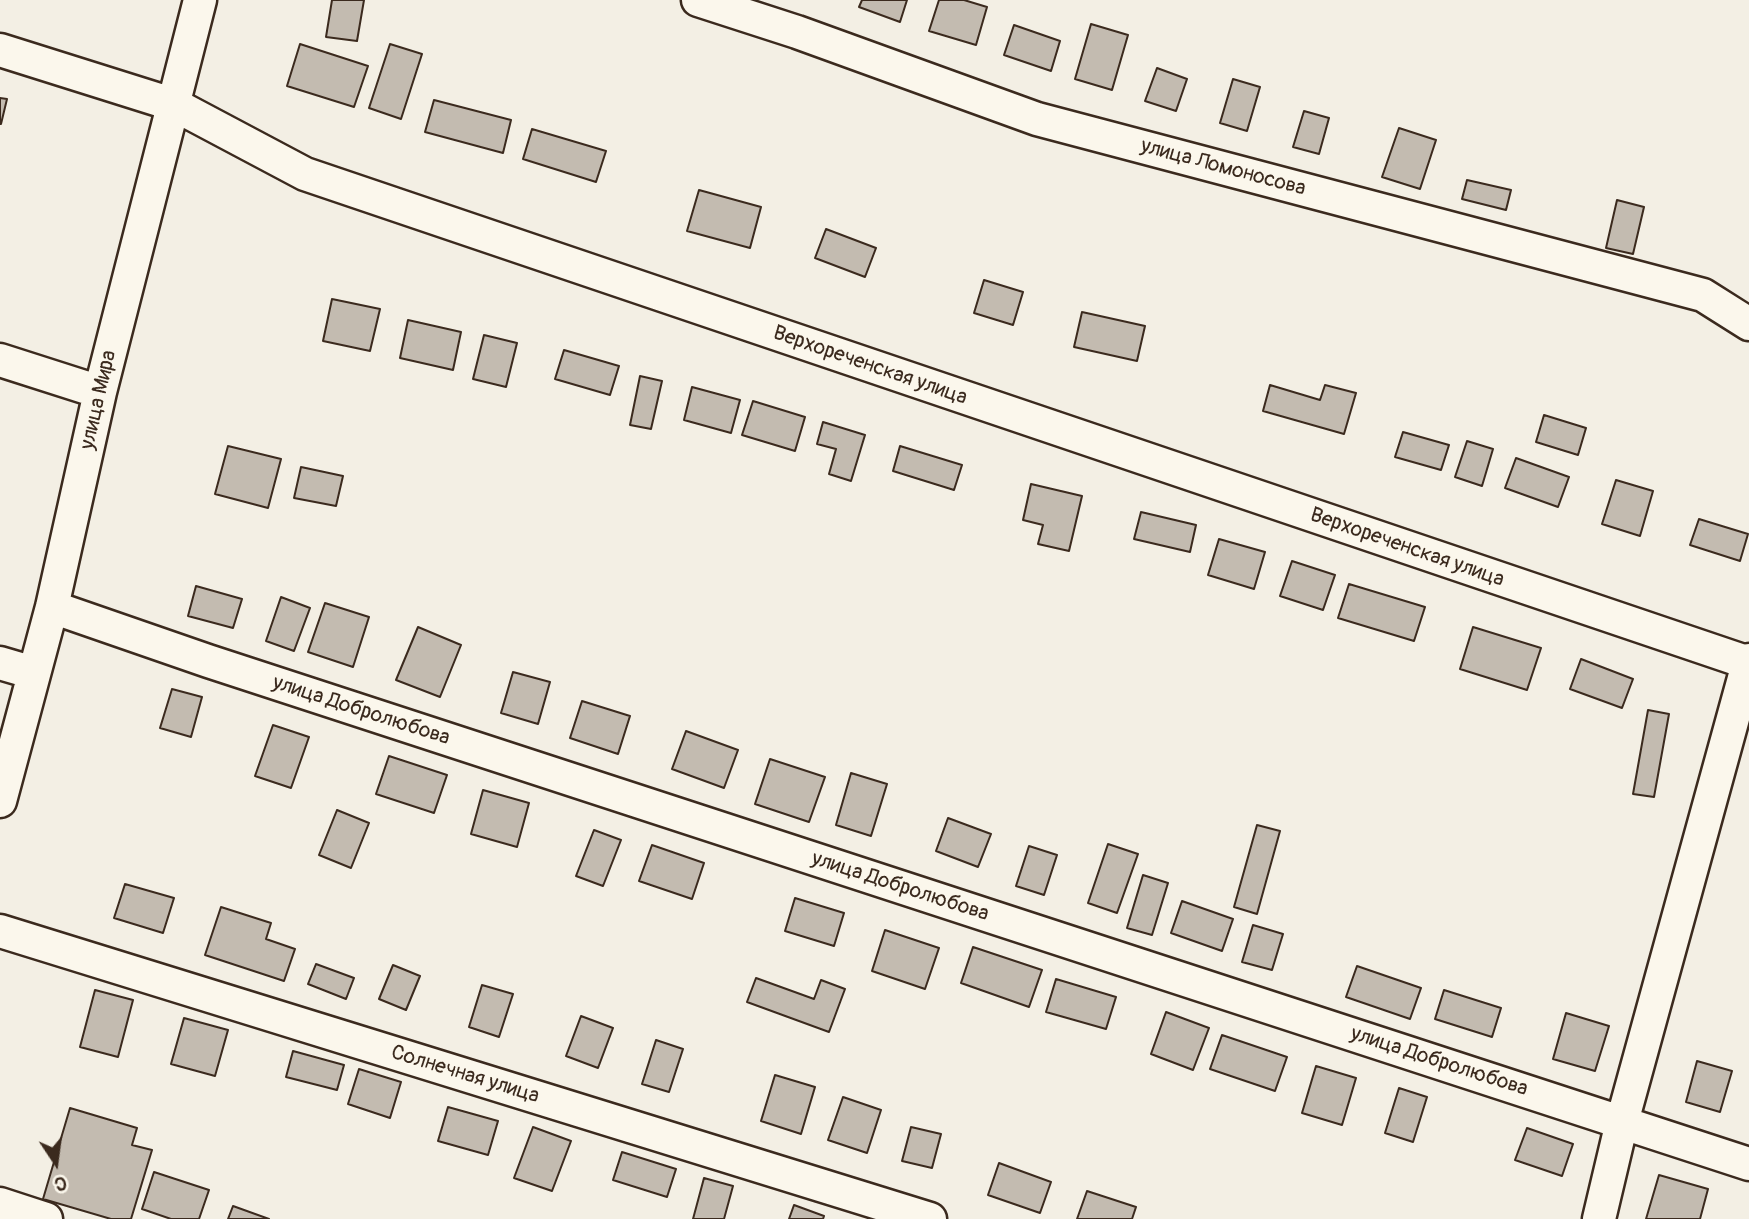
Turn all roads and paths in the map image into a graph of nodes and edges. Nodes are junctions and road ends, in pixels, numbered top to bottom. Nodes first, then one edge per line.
1 (200, 0) edge
2 (698, 0) edge
3 (0, 50) edge
4 (175, 105) junction
5 (1749, 324) edge
6 (0, 360) edge
7 (100, 392) junction
8 (52, 607) junction
9 (1749, 662) edge
10 (0, 663) edge
11 (34, 673) junction
12 (0, 801) edge
13 (0, 932) edge
14 (1622, 1122) junction
15 (1749, 1164) edge
16 (0, 1204) edge
17 (46, 1219) edge
18 (930, 1219) edge
19 (1599, 1219) edge

1 - 4 street, улица Мира
2 - 5 street, улица Ломоносова
3 - 4 street, Верхореченская улица
4 - 7 street, улица Мира
4 - 9 street, Верхореченская улица
6 - 7 street
7 - 8 street, улица Мира
8 - 11 street, улица Мира
8 - 14 street, улица Добролюбова
9 - 14 street
10 - 11 street
11 - 12 street, улица Мира
13 - 18 street, Солнечная улица
14 - 15 street, улица Добролюбова
14 - 19 street
16 - 17 street

